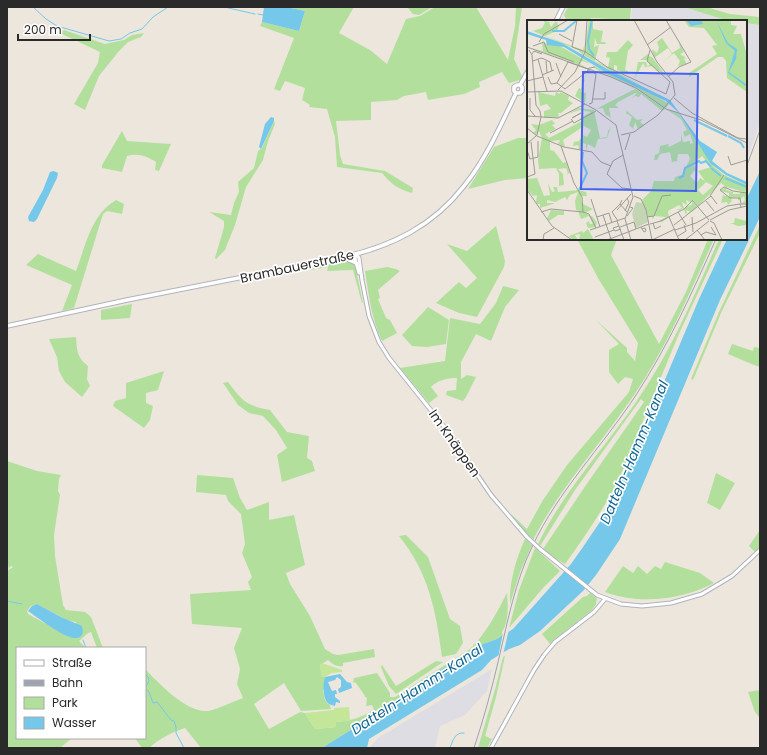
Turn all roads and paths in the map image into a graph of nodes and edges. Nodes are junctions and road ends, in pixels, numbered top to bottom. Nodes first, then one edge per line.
1 (563, 7) edge
2 (556, 20) edge
3 (527, 74) edge
4 (356, 254) junction
5 (344, 257) junction
6 (356, 263) junction
7 (362, 280) junction
8 (7, 326) edge
9 (760, 550) edge
10 (605, 599) junction
11 (491, 748) edge

1 - 2 main road
3 - 4 main road, Brambauerstraße
4 - 5 main road, Brambauerstraße
4 - 6 street
4 - 7 street, Im Knäppen
5 - 6 main road
5 - 8 main road, Brambauerstraße
6 - 7 street
7 - 10 street, Im Knäppen, bridge
9 - 10 street, Im Knäppen
10 - 11 street

